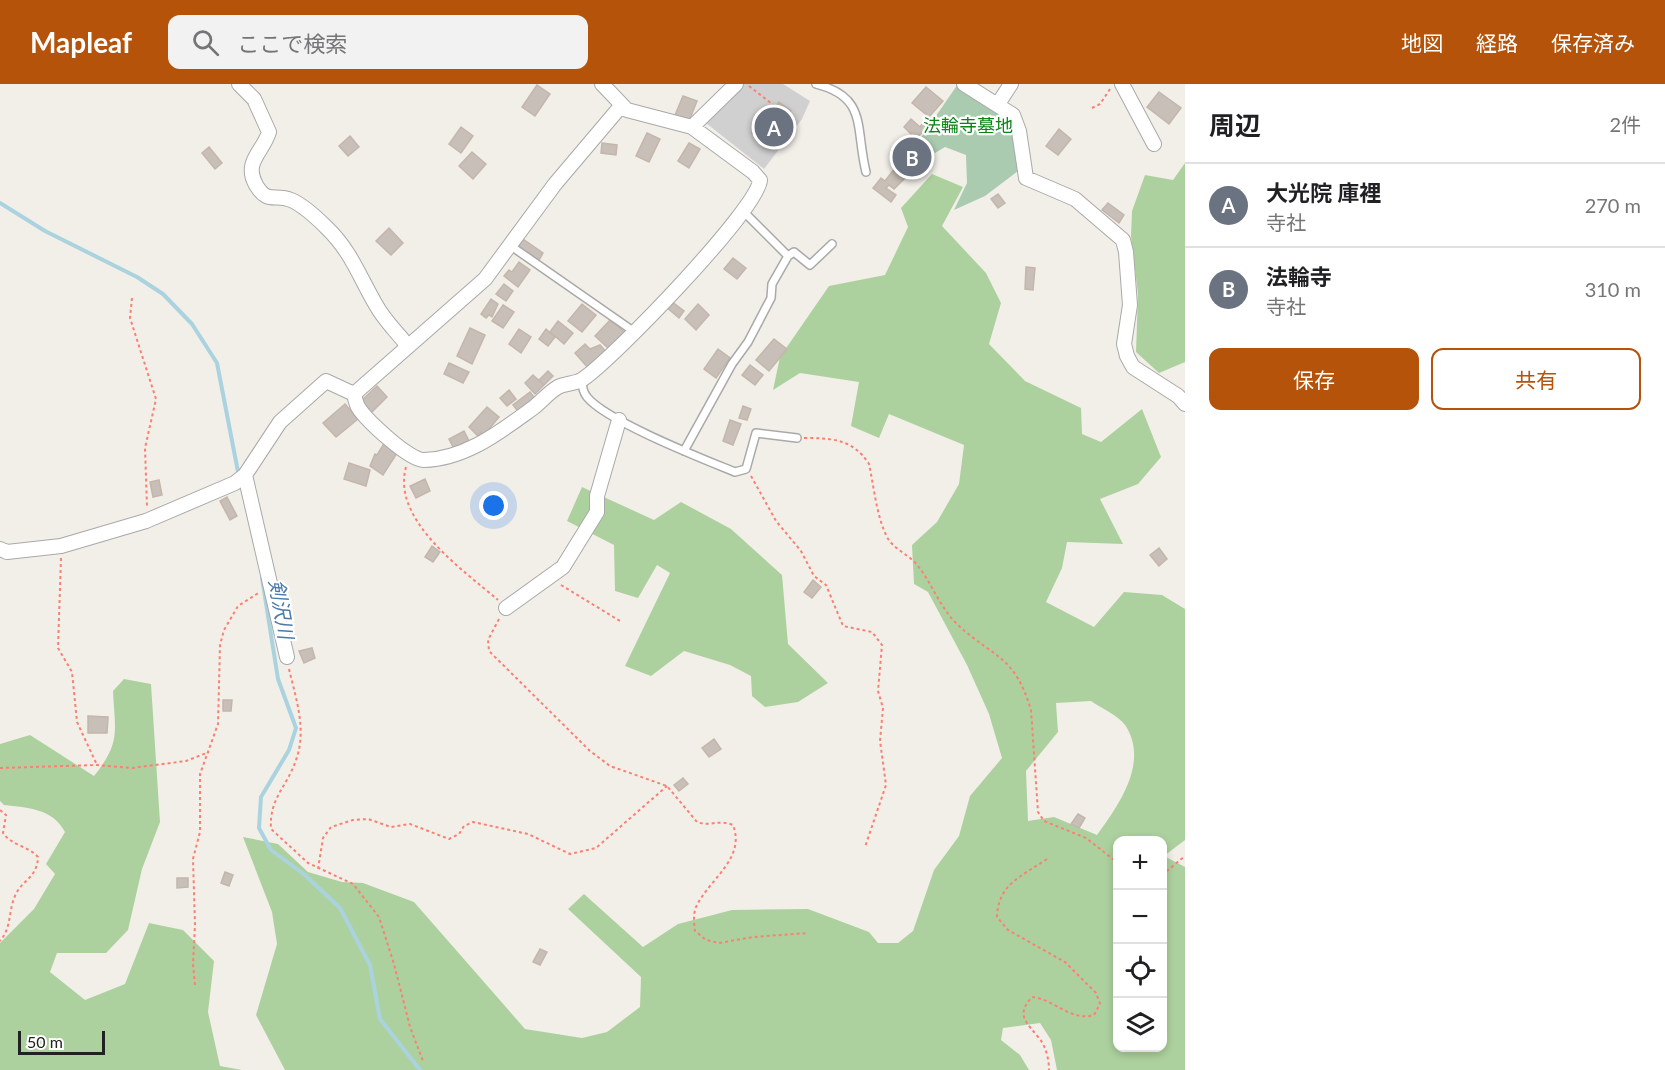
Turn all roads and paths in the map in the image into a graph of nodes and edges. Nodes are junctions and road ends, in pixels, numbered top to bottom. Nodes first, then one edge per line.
1 (239, 84) edge
2 (602, 84) edge
3 (736, 84) edge
4 (747, 84) edge
5 (816, 84) edge
6 (964, 84) edge
7 (1011, 84) edge
8 (1113, 84) edge
9 (1122, 84) edge
10 (998, 104) junction
11 (621, 106) junction
12 (776, 107) dead end
13 (1092, 108) dead end
14 (692, 127) junction
15 (1154, 144) dead end
16 (866, 172) dead end
17 (744, 212) junction
18 (832, 244) dead end
19 (511, 246) junction
20 (788, 255) junction
21 (132, 298) dead end
22 (636, 333) junction
23 (407, 345) junction
24 (582, 380) junction
25 (354, 394) junction
26 (1185, 404) edge
27 (619, 420) junction
28 (796, 438) joint
29 (684, 451) junction
30 (409, 455) junction
31 (746, 469) junction
32 (241, 479) junction
33 (146, 521) junction
34 (62, 546) junction
35 (0, 549) edge
36 (551, 578) junction
37 (266, 587) junction
38 (506, 608) junction
39 (620, 621) dead end
40 (287, 657) joint
41 (209, 752) junction
42 (97, 765) junction
43 (0, 768) edge
44 (667, 786) junction
45 (0, 810) edge
46 (865, 847) dead end
47 (1185, 856) edge
48 (1047, 859) dead end
49 (1113, 859) edge
50 (318, 869) junction
51 (1167, 871) edge
52 (808, 933) dead end
53 (0, 941) edge
54 (195, 985) dead end
55 (423, 1061) dead end
56 (1049, 1070) edge

1 - 23 street
2 - 11 street
3 - 14 street
4 - 12 path
5 - 16 lane
6 - 10 street
7 - 10 street
8 - 13 path
9 - 15 street
10 - 26 street
11 - 14 street
11 - 19 street
14 - 17 street
17 - 20 lane
17 - 22 street
18 - 20 lane
19 - 22 lane
19 - 23 street
20 - 29 lane
21 - 33 path
22 - 24 street
23 - 25 street
24 - 27 lane
24 - 30 street
25 - 30 street
25 - 32 street
27 - 29 lane
27 - 36 street
28 - 31 lane
28 - 49 path
29 - 31 lane
30 - 38 path
31 - 46 path
32 - 33 street
32 - 37 street
33 - 34 street
34 - 35 street
34 - 42 path
36 - 38 street
36 - 39 path
37 - 40 street
37 - 41 path
38 - 44 path
40 - 50 path
41 - 42 path
41 - 54 path
42 - 43 path
44 - 50 path
44 - 52 path
45 - 53 path
47 - 51 path
48 - 56 path
50 - 55 path

